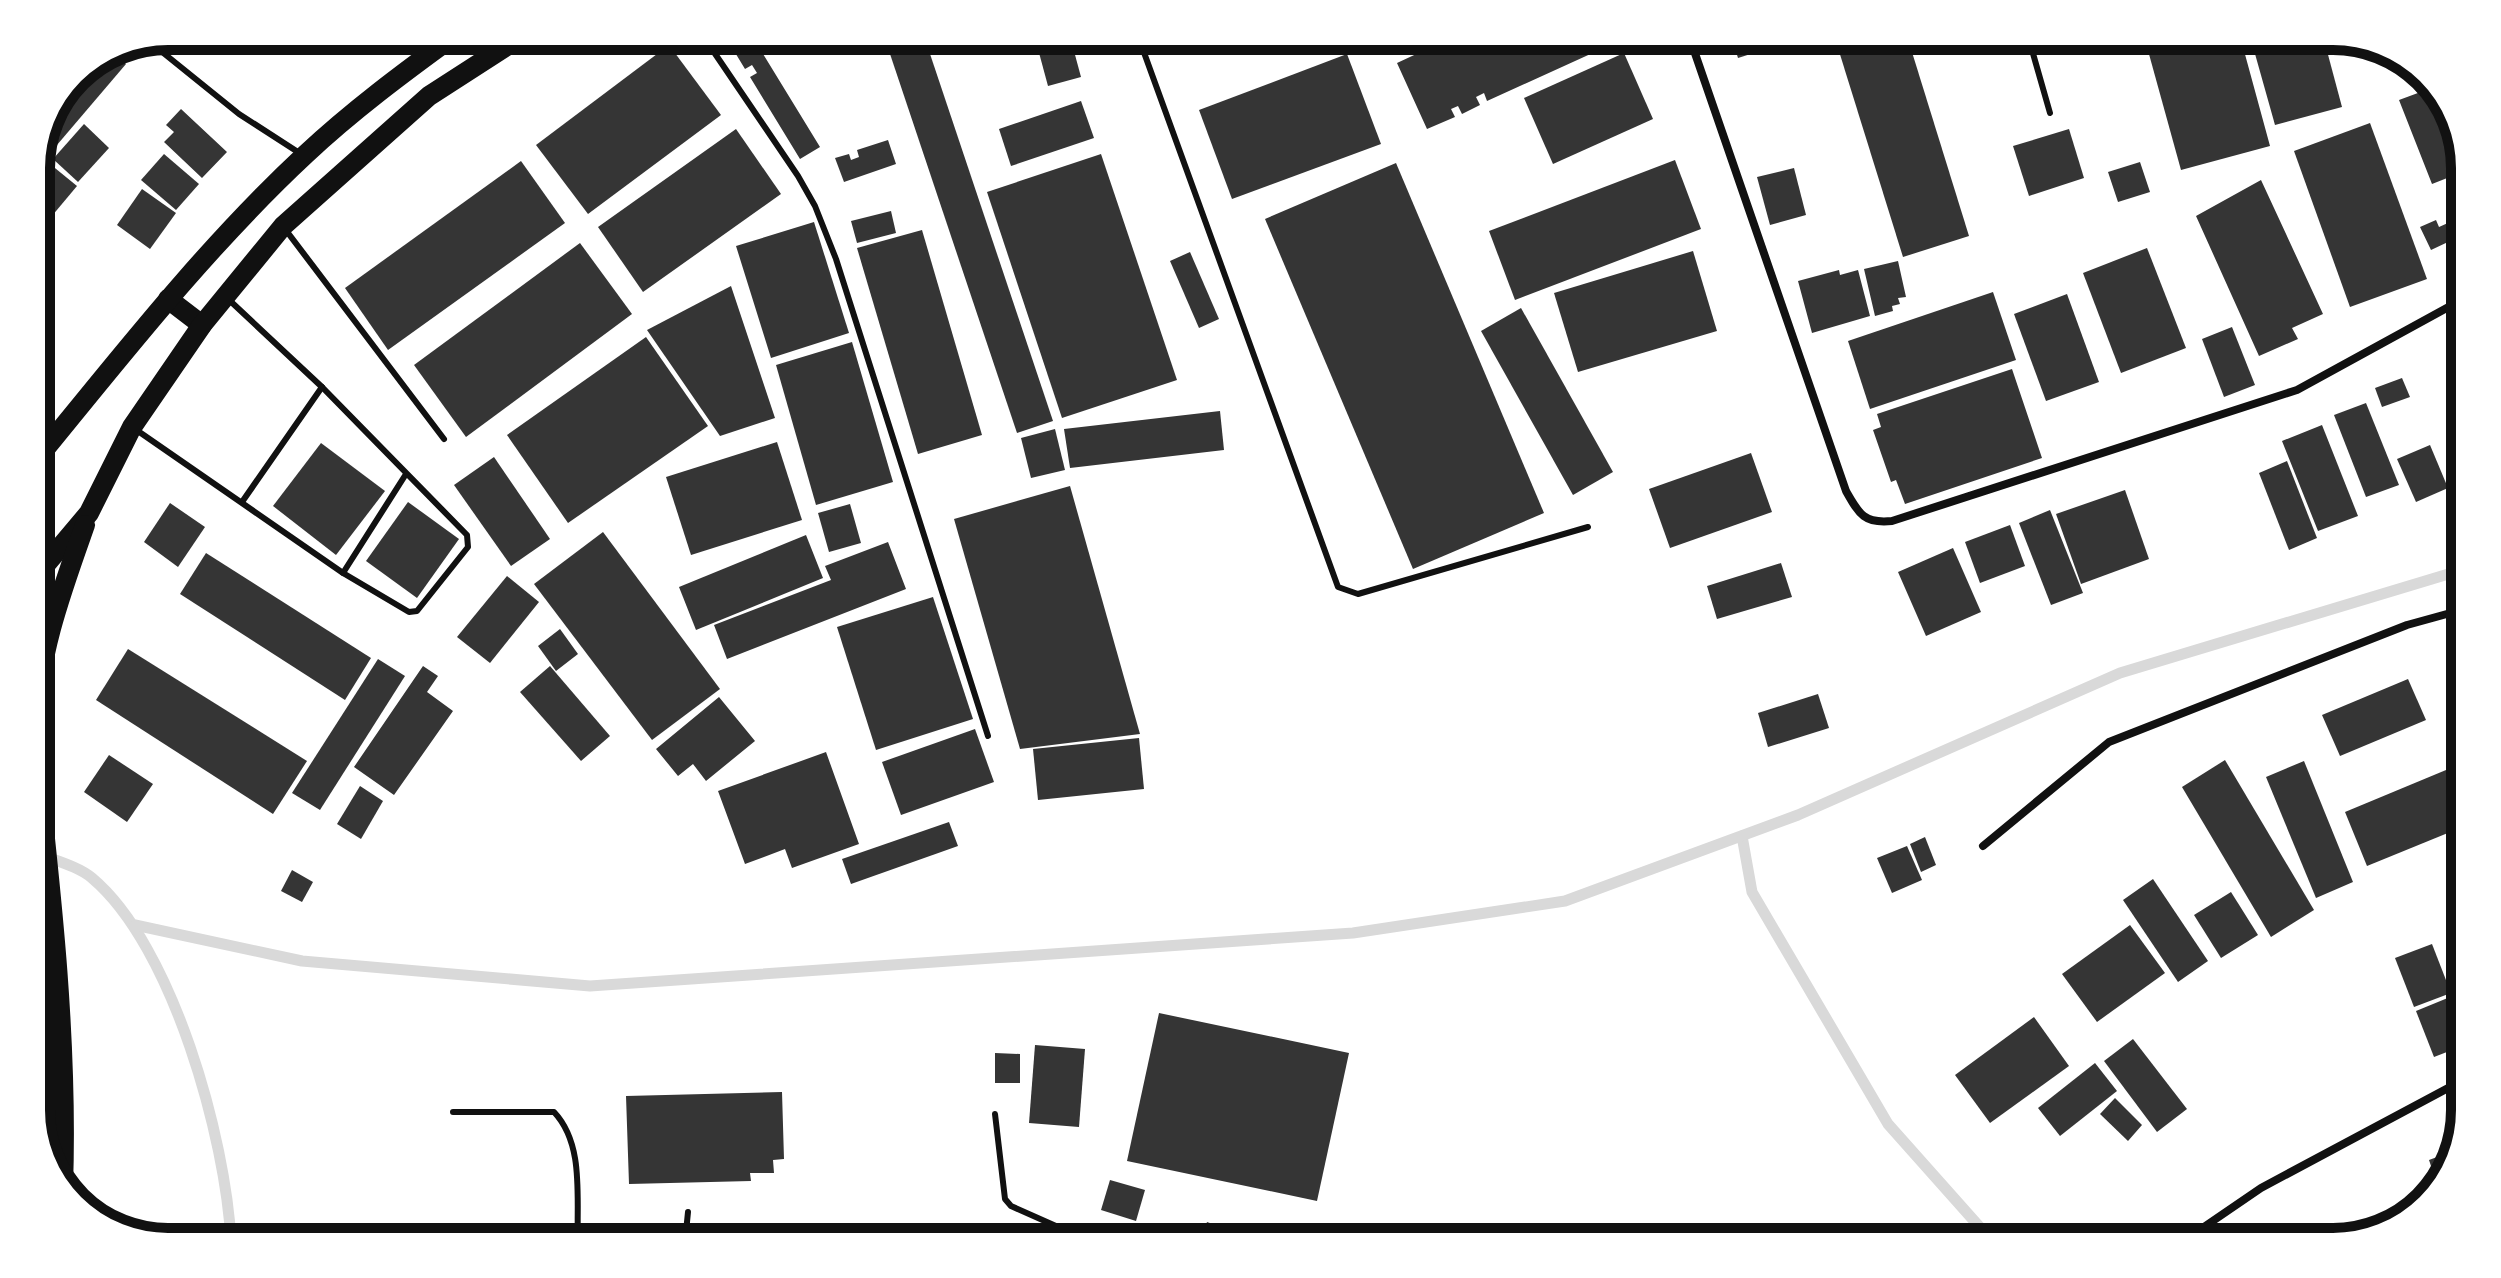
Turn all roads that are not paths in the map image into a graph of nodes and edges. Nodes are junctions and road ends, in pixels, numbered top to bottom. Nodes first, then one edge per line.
1 (436, 50) edge
2 (500, 50) edge
3 (712, 50) edge
4 (1143, 50) edge
5 (1694, 50) edge
6 (2032, 50) edge
7 (160, 51) edge
8 (2050, 113) dead end
9 (304, 156) junction
10 (283, 226) junction
11 (227, 298) junction
12 (168, 299) junction
13 (2451, 306) edge
14 (202, 325) junction
15 (322, 387) junction
16 (132, 427) junction
17 (444, 439) dead end
18 (50, 443) edge
19 (406, 474) junction
20 (242, 502) junction
21 (89, 513) junction
22 (1588, 527) dead end
23 (50, 559) edge
24 (343, 573) junction
25 (2451, 613) edge
26 (50, 635) edge
27 (988, 736) dead end
28 (1983, 846) dead end
29 (50, 890) edge
30 (2451, 1086) edge
31 (453, 1112) dead end
32 (995, 1114) dead end
33 (64, 1165) edge
34 (688, 1212) dead end
35 (577, 1228) edge
36 (686, 1228) edge
37 (1060, 1228) edge
38 (2202, 1228) edge

1 - 9 main road
2 - 10 main road
3 - 27 lane
4 - 22 lane
5 - 13 street
6 - 8 lane
7 - 9 lane
9 - 12 main road
10 - 11 main road
10 - 17 lane
11 - 14 main road
11 - 15 lane
12 - 14 main road
12 - 18 main road
14 - 16 main road
15 - 19 lane
15 - 20 lane
16 - 20 lane
16 - 21 main road
19 - 24 lane
19 - 24 lane
20 - 24 lane
21 - 23 main road
21 - 26 main road
25 - 28 street
29 - 33 main road
30 - 38 street
31 - 35 lane
32 - 37 lane
34 - 36 lane

